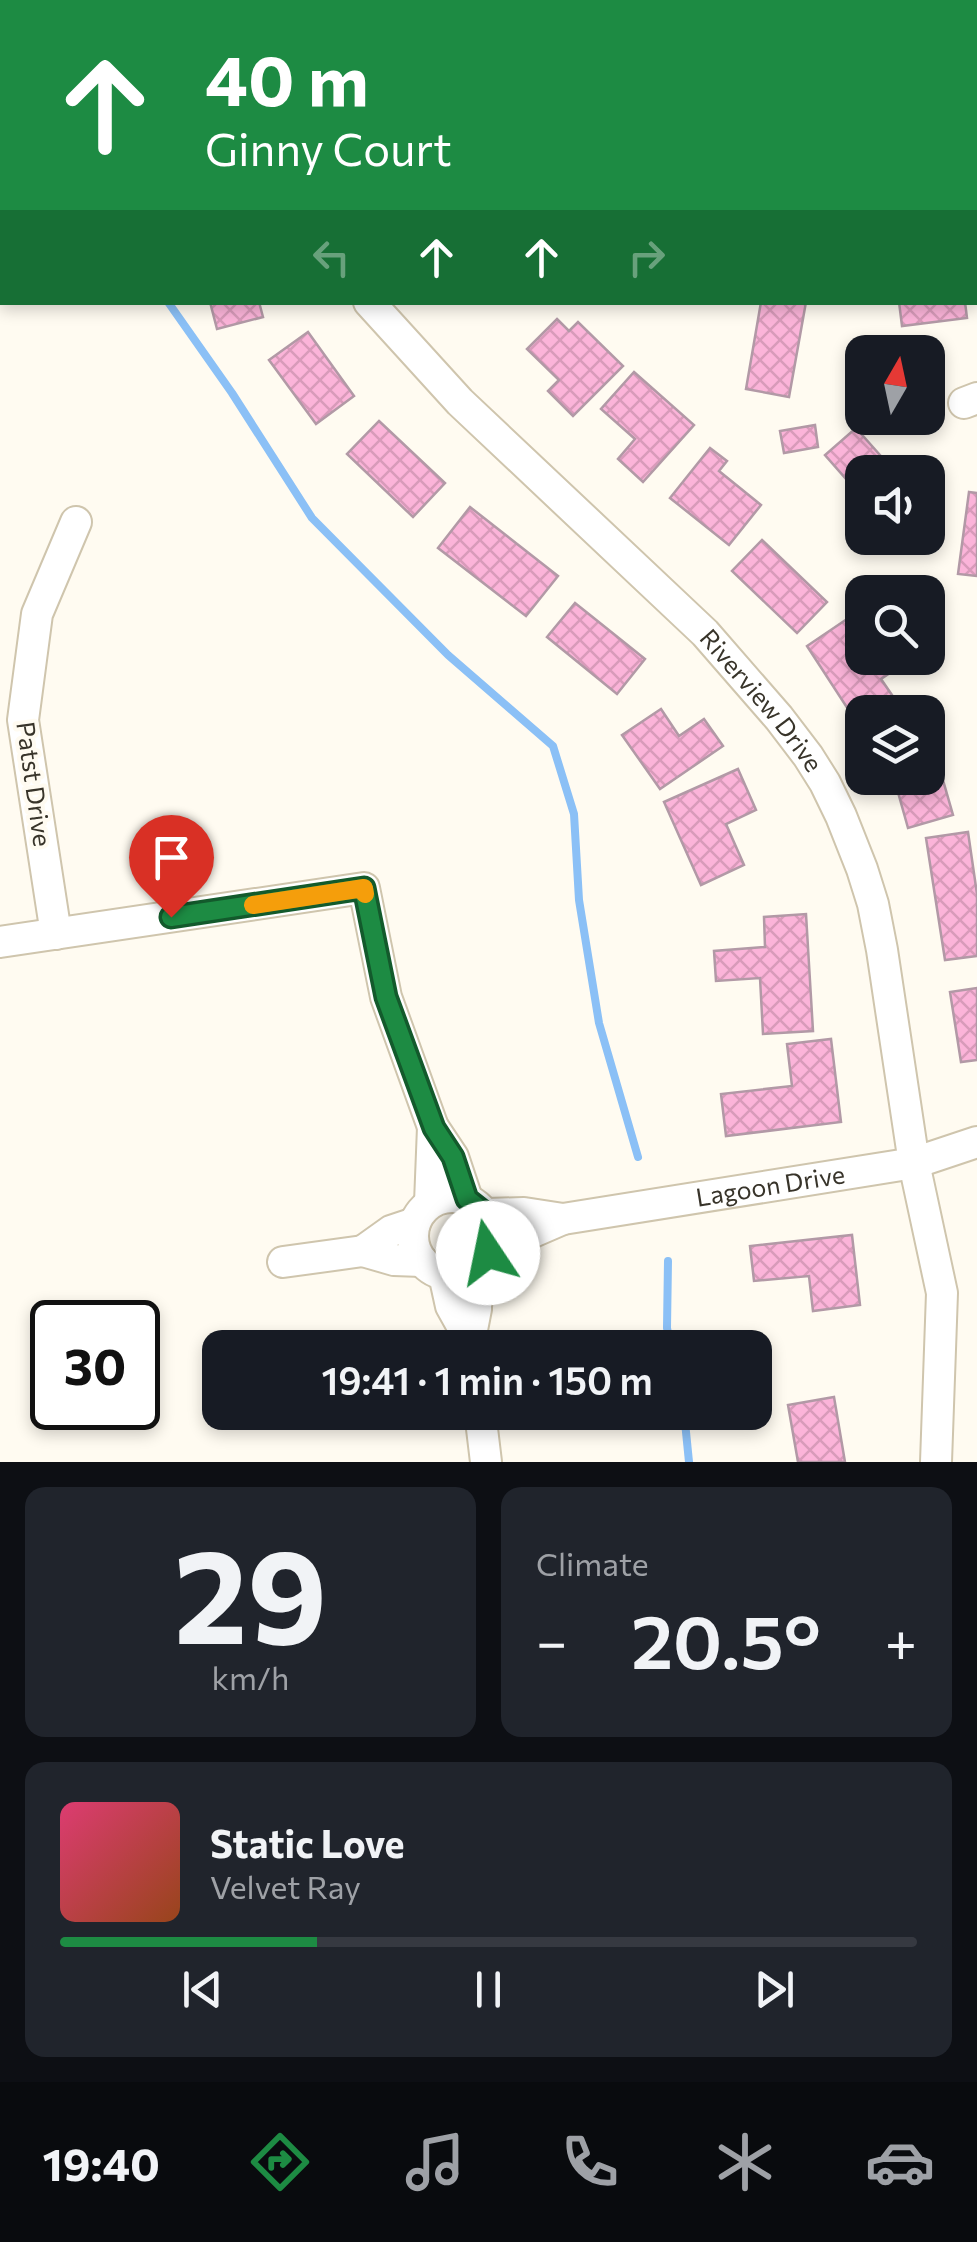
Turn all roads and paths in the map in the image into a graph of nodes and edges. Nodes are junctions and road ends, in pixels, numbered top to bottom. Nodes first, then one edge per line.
1 (371, 305) edge
2 (76, 522) dead end
3 (56, 934) junction
4 (0, 942) edge
5 (434, 1128) junction
6 (977, 1142) edge
7 (914, 1164) junction
8 (422, 1213) junction
9 (480, 1230) junction
10 (363, 1251) junction
11 (282, 1262) dead end
12 (433, 1268) junction
13 (463, 1330) edge
14 (472, 1330) edge
15 (482, 1430) edge
16 (486, 1462) edge
17 (936, 1462) edge

1 - 7 street, Riverview Drive
2 - 3 street, Patst Drive
3 - 4 street
3 - 5 street
5 - 8 street
5 - 9 street
6 - 7 street, Lagoon Drive
7 - 9 street, Lagoon Drive
7 - 17 street, Riverview Drive
8 - 9 street
8 - 10 street
8 - 12 street
9 - 12 street
9 - 14 street
10 - 11 street
10 - 12 street
12 - 13 street
15 - 16 street

